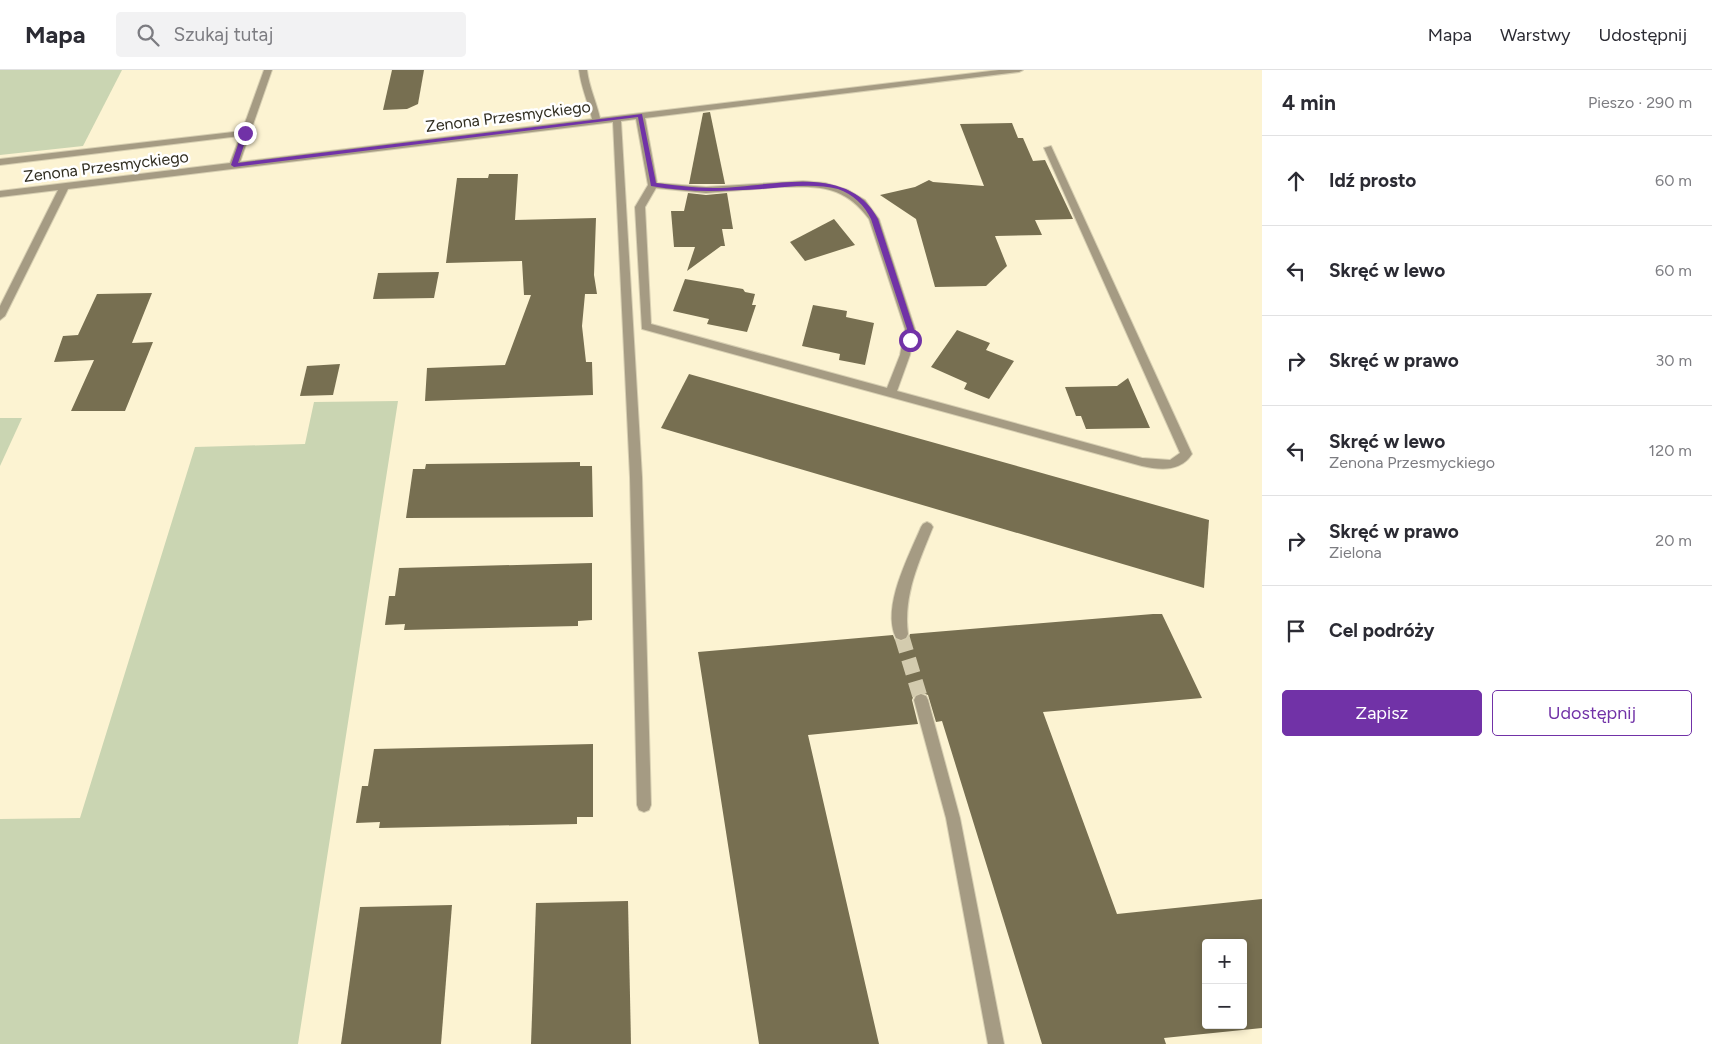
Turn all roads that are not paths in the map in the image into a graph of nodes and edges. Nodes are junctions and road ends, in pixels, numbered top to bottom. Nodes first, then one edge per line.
1 (268, 70) edge
2 (583, 70) edge
3 (1019, 70) edge
4 (640, 115) junction
5 (617, 118) junction
6 (596, 120) junction
7 (245, 133) junction
8 (1048, 148) dead end
9 (0, 162) edge
10 (234, 165) junction
11 (653, 185) junction
12 (64, 187) junction
13 (0, 194) edge
14 (0, 316) edge
15 (891, 392) junction
16 (927, 528) dead end
17 (901, 634) tunnel mouth
18 (921, 700) tunnel mouth
19 (644, 805) dead end
20 (996, 1044) edge

1 - 7 street
2 - 6 street
3 - 4 street, Zenona Przesmyckiego
4 - 5 street, Zenona Przesmyckiego
4 - 11 street
5 - 6 street, Zenona Przesmyckiego
5 - 19 street
6 - 10 street, Zenona Przesmyckiego
7 - 9 street
7 - 10 street
8 - 15 street
10 - 12 street, Zenona Przesmyckiego
11 - 15 street
11 - 15 street
12 - 13 street, Zenona Przesmyckiego
12 - 14 street
16 - 17 street
18 - 20 street

